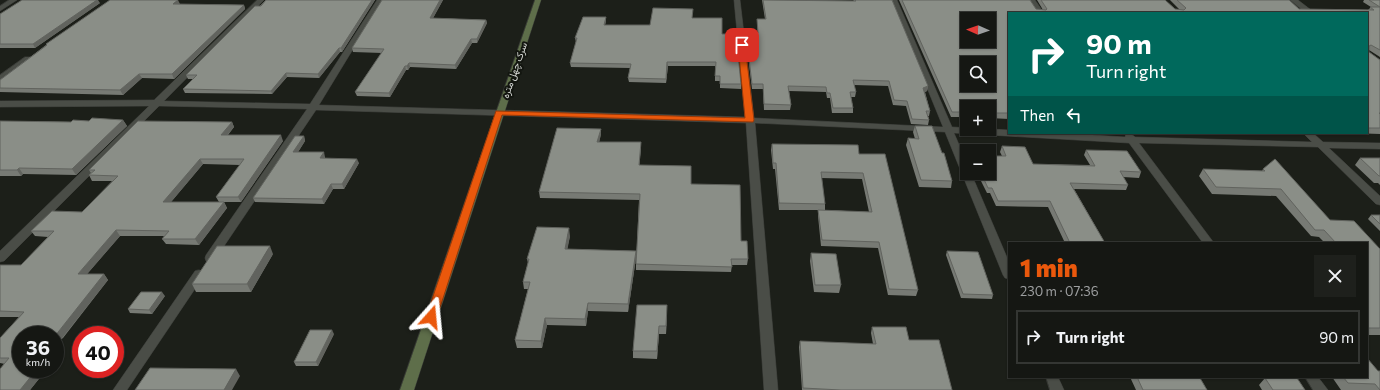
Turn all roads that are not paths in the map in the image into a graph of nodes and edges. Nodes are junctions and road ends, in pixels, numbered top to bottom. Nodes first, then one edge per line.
1 (14, 0) edge
2 (260, 0) edge
3 (380, 0) edge
4 (538, 0) edge
5 (737, 0) edge
6 (894, 0) edge
7 (1031, 0) edge
8 (1293, 0) edge
9 (0, 9) edge
10 (1039, 12) edge
11 (1310, 12) edge
12 (37, 53) edge
13 (0, 79) edge
14 (155, 103) junction
15 (0, 104) edge
16 (313, 107) junction
17 (499, 113) junction
18 (750, 120) junction
19 (948, 129) junction
20 (1008, 133) edge
21 (1053, 134) edge
22 (1309, 134) edge
23 (1129, 136) edge
24 (1320, 144) junction
25 (1380, 146) edge
26 (1380, 202) edge
27 (1209, 242) edge
28 (0, 258) edge
29 (1008, 273) edge
30 (1052, 378) edge
31 (1312, 378) edge
32 (120, 390) edge
33 (407, 390) edge
34 (771, 390) edge
35 (1057, 390) edge
36 (1321, 390) edge

1 - 9 street
2 - 14 street
3 - 16 street
4 - 17 street, سرک چهل متره
5 - 18 street
6 - 19 street
7 - 10 street
8 - 11 street
12 - 13 street
14 - 15 street
14 - 16 street
14 - 28 street
16 - 17 street
16 - 32 street
17 - 18 street
17 - 33 street, سرک چهل متره
18 - 19 street
18 - 34 street
19 - 20 street
19 - 29 street
21 - 23 street
22 - 24 street
23 - 24 street
23 - 27 street
24 - 25 street
24 - 26 street
30 - 35 street
31 - 36 street

